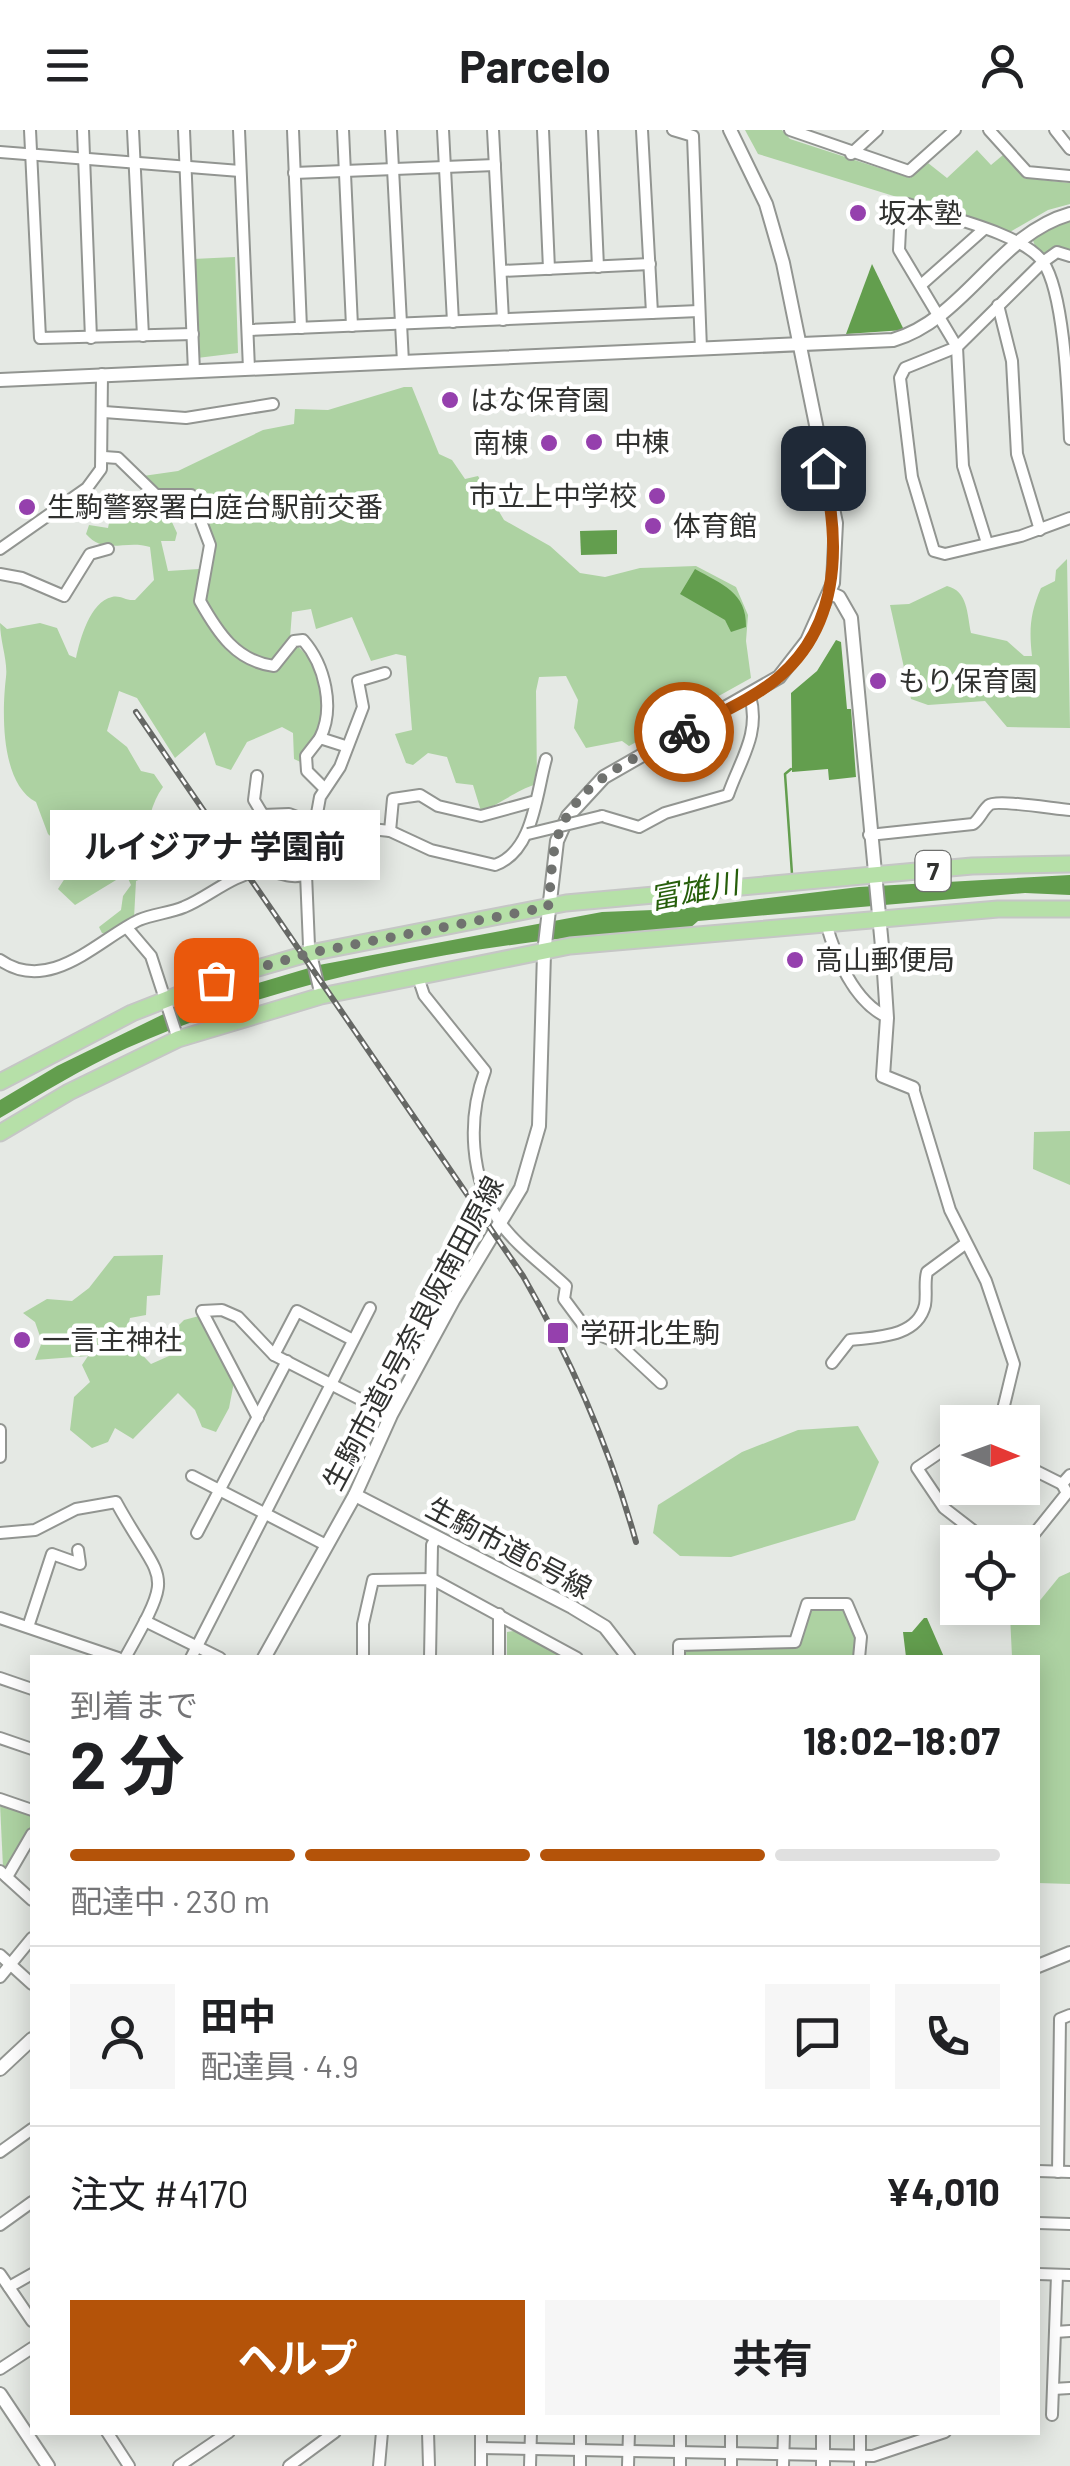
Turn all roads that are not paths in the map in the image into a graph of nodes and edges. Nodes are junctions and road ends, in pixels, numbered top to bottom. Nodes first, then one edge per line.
1 (30, 130) edge
2 (83, 130) edge
3 (133, 130) edge
4 (184, 130) edge
5 (240, 130) edge
6 (293, 130) edge
7 (342, 130) edge
8 (391, 130) edge
9 (443, 130) edge
10 (493, 130) edge
11 (542, 130) edge
12 (592, 130) edge
13 (642, 130) edge
14 (673, 130) edge
15 (730, 130) edge
16 (877, 130) edge
17 (955, 130) edge
18 (989, 130) edge
19 (1055, 130) edge
20 (793, 131) edge
21 (1070, 149) edge
22 (0, 152) edge
23 (31, 152) junction
24 (851, 154) junction
25 (83, 156) junction
26 (134, 160) junction
27 (186, 165) junction
28 (494, 165) junction
29 (444, 166) junction
30 (392, 169) junction
31 (345, 170) junction
32 (240, 171) junction
33 (294, 173) junction
34 (1070, 176) edge
35 (1070, 214) edge
36 (983, 230) junction
37 (1019, 243) junction
38 (1070, 256) edge
39 (1043, 262) junction
40 (650, 264) junction
41 (598, 267) junction
42 (548, 269) junction
43 (501, 271) junction
44 (921, 285) junction
45 (998, 305) junction
46 (699, 311) junction
47 (652, 314) junction
48 (940, 317) junction
49 (503, 320) junction
50 (453, 322) junction
51 (401, 324) junction
52 (352, 326) junction
53 (302, 328) junction
54 (249, 330) junction
55 (193, 334) junction
56 (143, 336) junction
57 (90, 338) junction
58 (798, 344) junction
59 (956, 346) junction
60 (700, 349) junction
61 (403, 362) junction
62 (250, 369) junction
63 (194, 372) junction
64 (102, 374) junction
65 (0, 380) edge
66 (273, 404) dead end
67 (104, 412) junction
68 (1070, 436) edge
69 (104, 457) junction
70 (1070, 518) edge
71 (1040, 530) junction
72 (986, 543) junction
73 (0, 549) edge
74 (108, 549) dead end
75 (0, 574) edge
76 (830, 593) junction
77 (385, 673) dead end
78 (750, 696) junction
79 (320, 738) junction
80 (346, 746) junction
81 (546, 759) dead end
82 (257, 776) dead end
83 (324, 788) junction
84 (532, 802) junction
85 (1070, 810) edge
86 (313, 823) junction
87 (390, 830) junction
88 (528, 834) junction
89 (869, 835) junction
90 (1070, 864) edge
91 (306, 874) junction
92 (874, 878) junction
93 (548, 907) junction
94 (1070, 909) edge
95 (879, 920) junction
96 (826, 923) junction
97 (128, 929) junction
98 (310, 953) junction
99 (544, 953) junction
100 (0, 960) edge
101 (418, 977) junction
102 (321, 996) junction
103 (162, 1001) junction
104 (887, 1016) junction
105 (178, 1039) junction
106 (0, 1082) edge
107 (912, 1088) joint
108 (0, 1132) edge
109 (500, 1223) junction
110 (964, 1244) junction
111 (370, 1308) dead end
112 (353, 1340) junction
113 (274, 1355) junction
114 (287, 1362) junction
115 (832, 1363) dead end
116 (661, 1383) dead end
117 (330, 1384) junction
118 (1004, 1405) edge
119 (391, 1415) junction
120 (258, 1418) junction
121 (0, 1430) edge
122 (940, 1452) edge
123 (0, 1457) edge
124 (1040, 1470) edge
125 (192, 1476) dead end
126 (1066, 1479) edge
127 (220, 1491) junction
128 (355, 1495) junction
129 (940, 1502) edge
130 (942, 1505) edge
131 (264, 1514) junction
132 (966, 1525) edge
133 (1040, 1526) edge
134 (0, 1533) edge
135 (197, 1533) dead end
136 (436, 1538) junction
137 (324, 1544) junction
138 (78, 1550) dead end
139 (432, 1579) junction
140 (500, 1614) junction
141 (0, 1618) edge
142 (146, 1621) junction
143 (28, 1627) junction
144 (194, 1652) edge
145 (112, 1655) edge
146 (123, 1655) edge
147 (266, 1655) edge
148 (363, 1655) edge
149 (430, 1655) edge
150 (499, 1655) edge
151 (572, 1655) edge
152 (627, 1655) edge
153 (678, 1655) edge
154 (859, 1655) edge
155 (0, 1678) edge
156 (30, 1687) edge
157 (0, 1738) edge
158 (30, 1748) edge
159 (0, 1799) edge
160 (30, 1809) edge
161 (30, 1837) edge
162 (4, 1874) edge
163 (30, 1898) edge
164 (30, 1941) edge
165 (1070, 1954) edge
166 (0, 1956) edge
167 (1040, 1965) edge
168 (12, 1966) junction
169 (0, 1977) edge
170 (30, 1982) edge
171 (1070, 2015) edge
172 (30, 2041) edge
173 (1065, 2056) edge
174 (0, 2069) edge
175 (1064, 2114) edge
176 (30, 2130) edge
177 (1, 2150) edge
178 (1064, 2172) edge
179 (30, 2203) edge
180 (1040, 2223) edge
181 (1070, 2224) edge
182 (0, 2225) edge
183 (0, 2274) edge
184 (1040, 2274) edge
185 (30, 2275) edge
186 (1057, 2276) junction
187 (1070, 2276) edge
188 (9, 2287) junction
189 (30, 2318) edge
190 (1070, 2331) edge
191 (1055, 2332) junction
192 (30, 2349) edge
193 (0, 2370) edge
194 (1070, 2388) edge
195 (1053, 2389) junction
196 (0, 2394) edge
197 (1052, 2415) dead end
198 (226, 2435) edge
199 (331, 2435) edge
200 (382, 2435) edge
201 (428, 2435) edge
202 (481, 2435) edge
203 (531, 2435) edge
204 (580, 2435) edge
205 (629, 2435) edge
206 (680, 2435) edge
207 (731, 2435) edge
208 (784, 2435) edge
209 (110, 2436) edge
210 (915, 2438) edge
211 (481, 2448) junction
212 (530, 2449) junction
213 (580, 2450) junction
214 (628, 2450) junction
215 (680, 2451) junction
216 (731, 2452) junction
217 (784, 2452) junction
218 (823, 2459) edge
219 (860, 2460) edge
220 (48, 2466) edge
221 (129, 2466) edge
222 (179, 2466) edge
223 (289, 2466) edge
224 (379, 2466) edge
225 (429, 2466) edge
226 (481, 2466) edge
227 (530, 2466) edge
228 (580, 2466) edge
229 (628, 2466) edge
230 (680, 2466) edge
231 (730, 2466) edge
232 (783, 2466) edge

1 - 23 street
2 - 25 street
3 - 26 street
4 - 27 street
5 - 32 street
6 - 33 street
7 - 31 street
8 - 30 street
9 - 29 street
10 - 28 street
11 - 42 street
12 - 41 street
13 - 40 street
14 - 46 street
15 - 58 street
16 - 24 street
17 - 24 street
18 - 34 street
19 - 21 street
20 - 24 street
22 - 23 street
23 - 25 street
23 - 57 street
25 - 26 street
25 - 57 street
26 - 27 street
26 - 56 street
27 - 32 street
27 - 55 street
28 - 29 street
28 - 43 street
29 - 30 street
29 - 50 street
30 - 31 street
30 - 51 street
31 - 33 street
31 - 52 street
32 - 54 street
33 - 53 street
35 - 37 street
36 - 37 street
36 - 44 street
36 - 44 street
37 - 39 street
37 - 48 street
38 - 39 street
39 - 45 street
39 - 68 street
40 - 41 street
40 - 47 street
41 - 42 street
42 - 43 street
43 - 49 street
44 - 48 street
45 - 59 street
45 - 71 street
46 - 47 street
46 - 60 street
47 - 49 street
48 - 58 street
48 - 59 street
49 - 50 street
50 - 51 street
51 - 52 street
51 - 61 street
52 - 53 street
53 - 54 street
54 - 62 street
55 - 56 street
55 - 63 street
56 - 57 street
58 - 60 street
58 - 76 street
59 - 72 street
59 - 72 street
60 - 61 street
61 - 62 street
62 - 63 street
63 - 64 street
64 - 65 street
64 - 67 street
66 - 67 street
67 - 69 street
69 - 73 street
69 - 79 street
70 - 71 street
71 - 72 street
74 - 75 street
76 - 78 street
76 - 89 street
77 - 80 street
78 - 88 street, bridge
78 - 93 street
79 - 80 street
79 - 83 street
80 - 83 street
81 - 84 street
82 - 86 street
83 - 86 street
84 - 87 street
84 - 88 street
85 - 89 street
86 - 87 street
86 - 91 street
87 - 88 street
89 - 92 street
90 - 92 main road, 7
91 - 97 street
91 - 98 street
92 - 93 main road, 7
92 - 95 street
93 - 98 main road, 7
93 - 99 street, 生駒市道5号奈良阪南田原線
94 - 95 main road, 7
95 - 96 main road, 7
95 - 104 street
96 - 99 main road, 7
96 - 104 street
97 - 100 street
97 - 103 street
98 - 102 street
98 - 103 main road, 7
99 - 101 main road, 7
99 - 109 street, 生駒市道5号奈良阪南田原線
101 - 102 main road, 7
101 - 109 street
102 - 105 main road, 7
103 - 105 street
103 - 106 main road, 7
104 - 107 street
105 - 108 main road, 7
107 - 110 street
109 - 116 street
109 - 119 street, 生駒市道5号奈良阪南田原線
110 - 115 street
110 - 118 street
111 - 112 street
112 - 113 street
112 - 117 street
113 - 114 street
113 - 120 street
114 - 117 street
114 - 120 street
117 - 119 street
117 - 131 street
119 - 128 street, 生駒市道5号奈良阪南田原線
120 - 127 street
121 - 123 street
122 - 129 street
124 - 126 street
125 - 127 street
126 - 133 street
127 - 131 street
127 - 135 street
128 - 136 street, 生駒市道6号線
128 - 137 street, 生駒市道5号奈良阪南田原線
130 - 132 street
131 - 137 street
131 - 144 street
134 - 142 street
136 - 139 street
136 - 152 street, 生駒市道6号線
137 - 147 street, 生駒市道5号奈良阪南田原線
138 - 143 street
139 - 140 street
139 - 148 street
139 - 149 street
140 - 150 street
140 - 151 street
141 - 143 street
142 - 144 street
142 - 146 street
143 - 145 street
153 - 154 street
155 - 156 street
157 - 158 street
159 - 160 street
161 - 162 street
162 - 163 street
164 - 168 street
165 - 167 street
166 - 168 street
168 - 169 street
168 - 170 street
171 - 173 street
172 - 174 street
173 - 175 street
175 - 178 street
176 - 177 street
179 - 182 street
180 - 181 street
183 - 188 street
184 - 186 street
185 - 188 street
186 - 187 street
186 - 191 street
188 - 189 street
190 - 191 street
191 - 195 street
192 - 193 street
194 - 195 street
195 - 197 street
196 - 220 street
198 - 222 street
199 - 223 street
200 - 224 street
201 - 225 street
202 - 211 street
203 - 212 street
204 - 213 street
205 - 214 street
206 - 215 street
207 - 216 street
208 - 217 street
209 - 221 street
210 - 219 street
211 - 212 street
211 - 226 street
212 - 213 street
212 - 227 street
213 - 214 street
213 - 228 street
214 - 215 street
214 - 229 street
215 - 216 street
215 - 230 street
216 - 217 street
216 - 231 street
217 - 218 street
217 - 232 street
218 - 219 street

